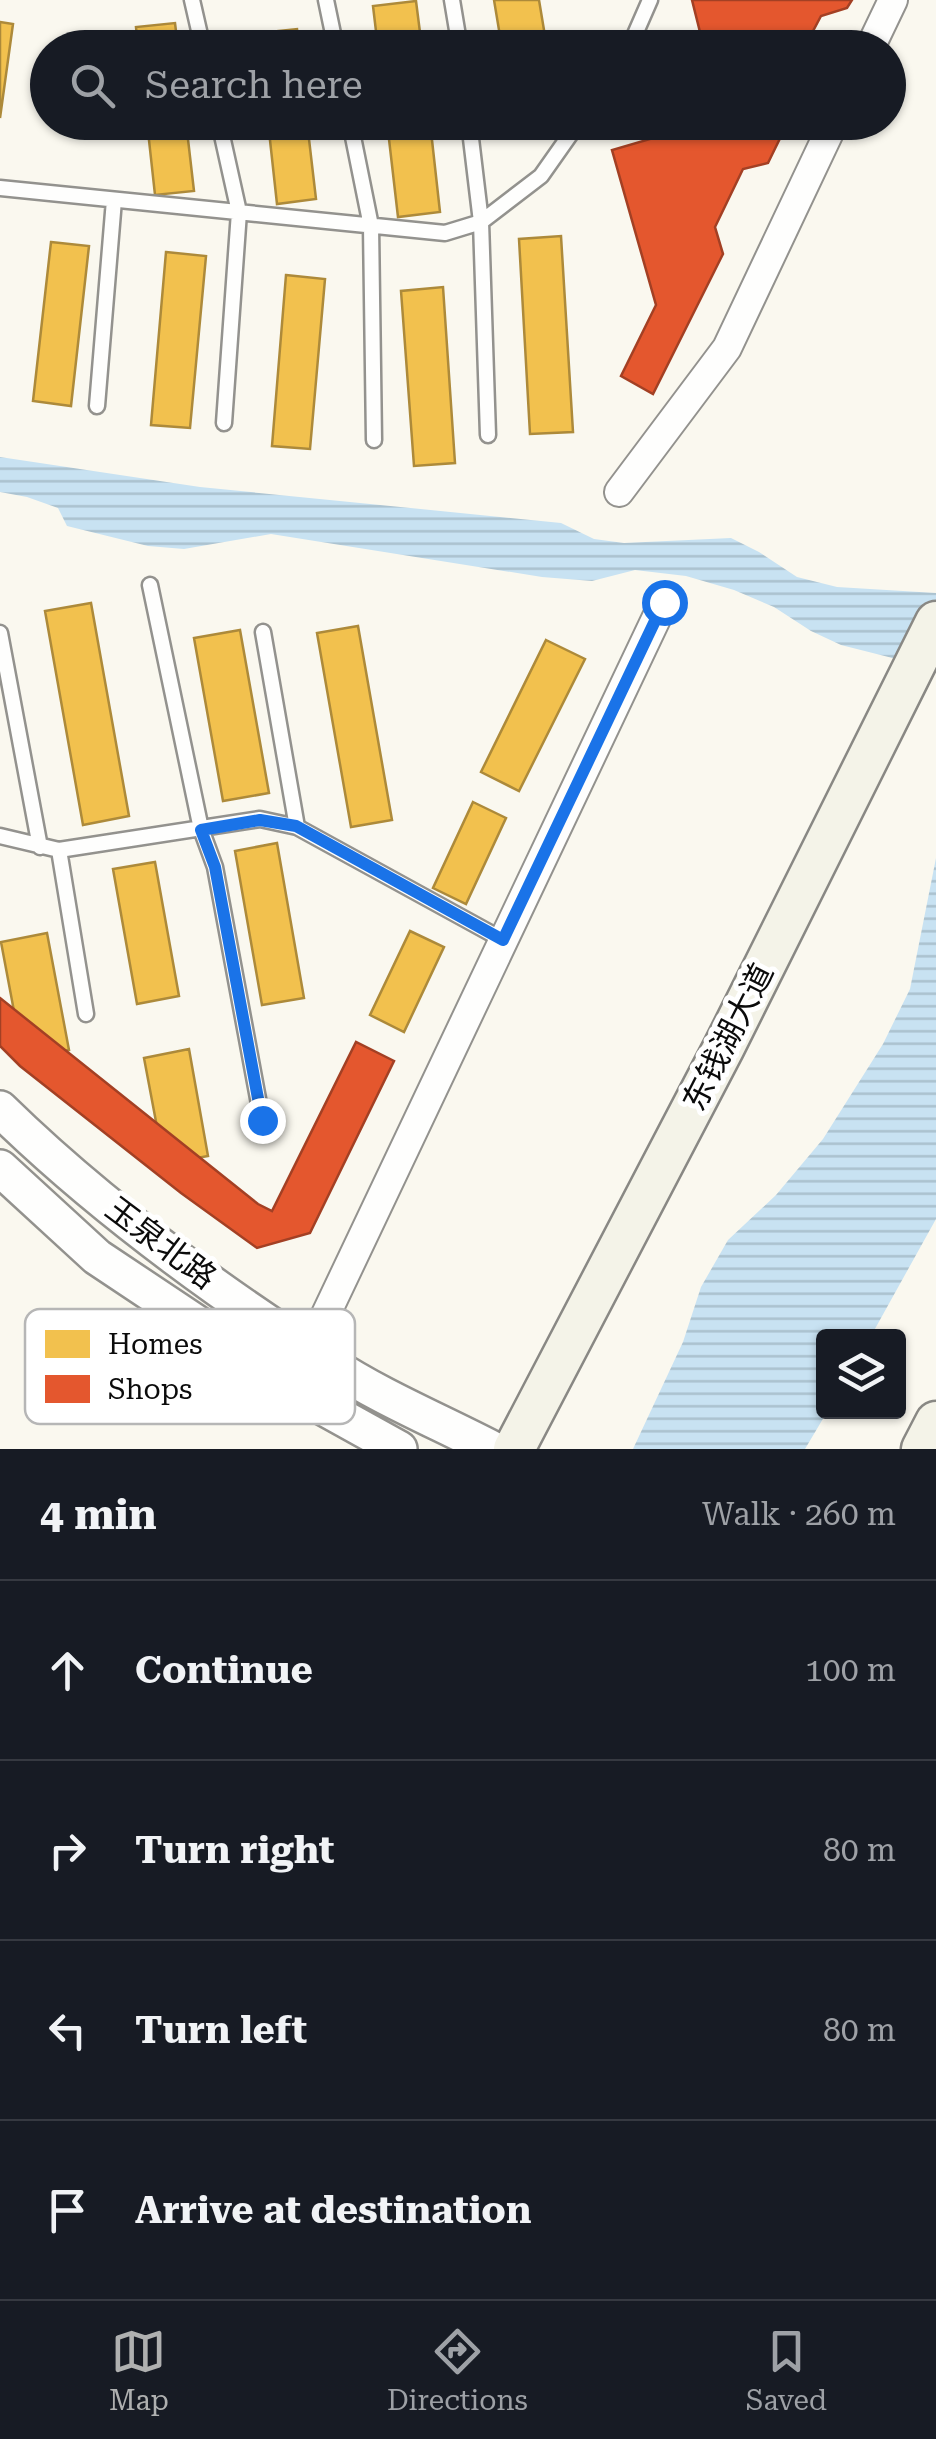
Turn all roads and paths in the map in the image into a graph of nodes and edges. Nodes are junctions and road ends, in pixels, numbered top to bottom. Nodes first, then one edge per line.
1 (192, 0) edge
2 (326, 0) edge
3 (452, 0) edge
4 (650, 0) edge
5 (892, 0) edge
6 (199, 30) edge
7 (332, 30) edge
8 (457, 30) edge
9 (637, 30) edge
10 (878, 30) edge
11 (223, 140) edge
12 (354, 140) edge
13 (471, 140) edge
14 (566, 140) edge
15 (825, 140) edge
16 (0, 188) edge
17 (114, 200) junction
18 (239, 212) junction
19 (481, 222) junction
20 (371, 226) junction
21 (97, 406) dead end
22 (224, 423) dead end
23 (488, 435) dead end
24 (374, 440) dead end
25 (618, 492) dead end
26 (150, 585) dead end
27 (664, 602) dead end
28 (936, 622) edge
29 (263, 632) dead end
30 (0, 633) edge
31 (296, 826) junction
32 (201, 830) junction
33 (0, 836) edge
34 (40, 847) junction
35 (59, 850) junction
36 (503, 940) junction
37 (86, 1014) dead end
38 (0, 1109) edge
39 (262, 1120) dead end
40 (0, 1168) edge
41 (175, 1309) edge
42 (251, 1309) edge
43 (328, 1309) edge
44 (355, 1378) edge
45 (936, 1422) edge
46 (354, 1424) edge
47 (399, 1449) edge
48 (492, 1449) edge
49 (514, 1449) edge
50 (922, 1449) edge

1 - 6 lane
2 - 7 lane
3 - 8 lane
4 - 9 lane
5 - 10 street
11 - 18 lane
12 - 20 lane
13 - 19 lane
14 - 19 lane
15 - 25 street
16 - 17 lane
17 - 18 lane
17 - 21 lane
18 - 20 lane
18 - 22 lane
19 - 20 lane
19 - 23 lane
20 - 24 lane
26 - 32 lane
27 - 36 street
28 - 49 main road, 东钱湖大道
29 - 31 lane
30 - 34 lane
31 - 32 lane
31 - 36 lane
32 - 35 lane
32 - 39 lane
33 - 34 lane
34 - 35 lane
35 - 37 lane
36 - 43 street
38 - 42 street, 玉泉北路
40 - 41 street, 玉泉北路
44 - 48 street, 玉泉北路
45 - 50 main road
46 - 47 street, 玉泉北路

